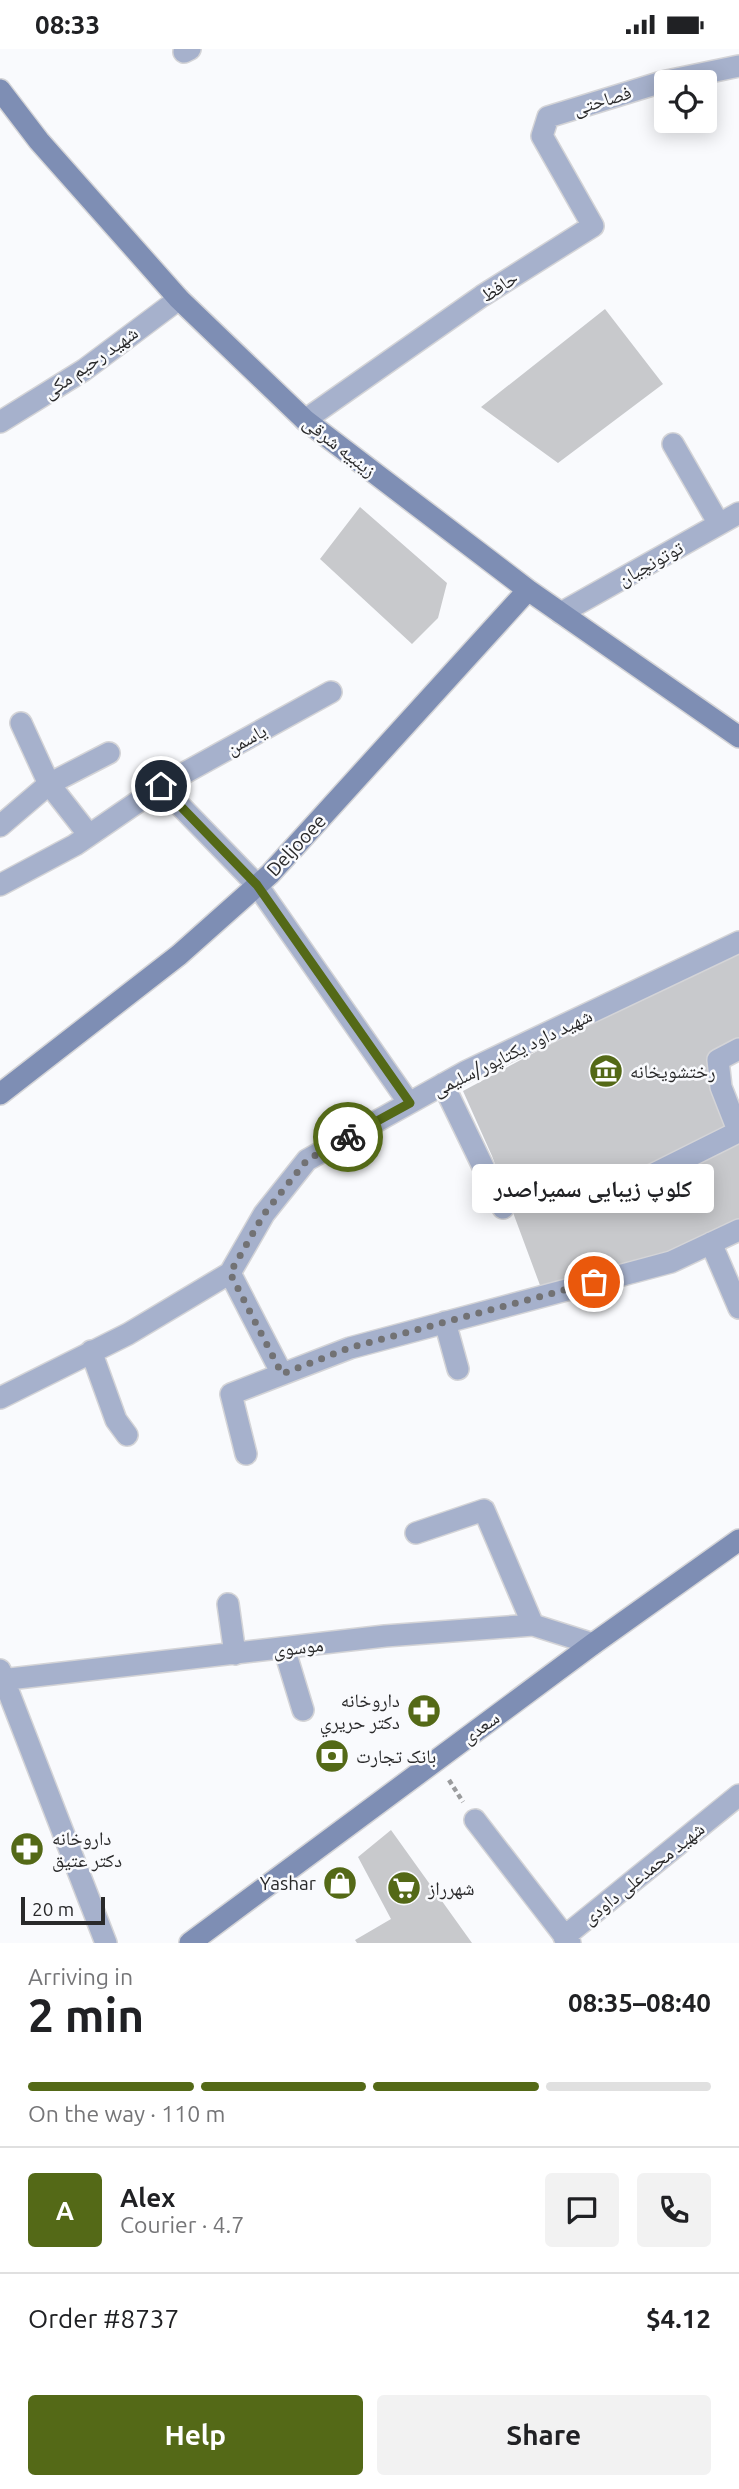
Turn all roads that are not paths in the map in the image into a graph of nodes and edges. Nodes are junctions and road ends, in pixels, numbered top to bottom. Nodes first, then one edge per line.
1 (739, 67) edge
2 (0, 90) edge
3 (548, 117) joint
4 (179, 299) junction
5 (305, 421) junction
6 (0, 422) edge
7 (673, 444) dead end
8 (739, 513) edge
9 (719, 524) junction
10 (528, 590) junction
11 (561, 613) junction
12 (331, 692) dead end
13 (21, 723) dead end
14 (739, 737) edge
15 (109, 753) dead end
16 (49, 784) junction
17 (161, 786) junction
18 (0, 826) edge
19 (89, 835) junction
20 (0, 885) edge
21 (257, 885) junction
22 (739, 942) edge
23 (739, 1049) edge
24 (443, 1084) junction
25 (0, 1094) edge
26 (410, 1103) junction
27 (739, 1132) edge
28 (648, 1177) dead end
29 (503, 1208) dead end
30 (739, 1230) edge
31 (711, 1243) junction
32 (230, 1273) junction
33 (739, 1308) edge
34 (445, 1322) junction
35 (92, 1351) junction
36 (458, 1369) dead end
37 (282, 1374) junction
38 (0, 1398) edge
39 (127, 1435) dead end
40 (246, 1454) dead end
41 (416, 1532) dead end
42 (739, 1540) edge
43 (228, 1605) dead end
44 (533, 1625) junction
45 (593, 1644) junction
46 (284, 1649) junction
47 (235, 1654) junction
48 (2, 1677) edge
49 (303, 1710) dead end
50 (739, 1795) edge
51 (475, 1820) road end
52 (567, 1940) edge
53 (106, 1943) edge
54 (190, 1943) edge

1 - 3 street, فصاحتی
2 - 4 main road, زینبیه شرقی
3 - 5 street, حافظ
4 - 5 main road, زینبیه شرقی
4 - 6 street, شهید رحیم مکی
5 - 10 main road, زینبیه شرقی
7 - 9 street
8 - 9 street, توتونچیان
9 - 11 street, توتونچیان
10 - 11 main road, زینبیه شرقی
10 - 21 main road, Deljooee
11 - 14 main road, زینبیه شرقی
12 - 17 street, یاسمن
13 - 16 street
15 - 16 street
16 - 18 street
16 - 19 street
17 - 19 street, یاسمن
17 - 21 street
19 - 20 street, یاسمن
21 - 25 main road, Deljooee
21 - 26 street
22 - 24 street, شهید داود یکتاپور/سلیمی
23 - 27 street
24 - 26 street, شهید داود یکتاپور/سلیمی
24 - 29 street
26 - 32 street, شهید داود یکتاپور/سلیمی
27 - 28 street
30 - 31 street
31 - 33 street
31 - 34 street
32 - 35 street, شهید داود یکتاپور/سلیمی
32 - 37 street
34 - 36 street
34 - 37 street
35 - 38 street, شهید داود یکتاپور/سلیمی
35 - 39 street
37 - 40 street
41 - 44 street
42 - 45 main road, سعدی
43 - 47 street
44 - 45 street, موسوی
44 - 46 street, موسوی
45 - 54 main road, سعدی
46 - 47 street, موسوی
46 - 49 street
47 - 48 street, موسوی
48 - 53 street
50 - 52 street, شهید محمدعلی داودی
51 - 52 street, شهید محمدعلی داودی

